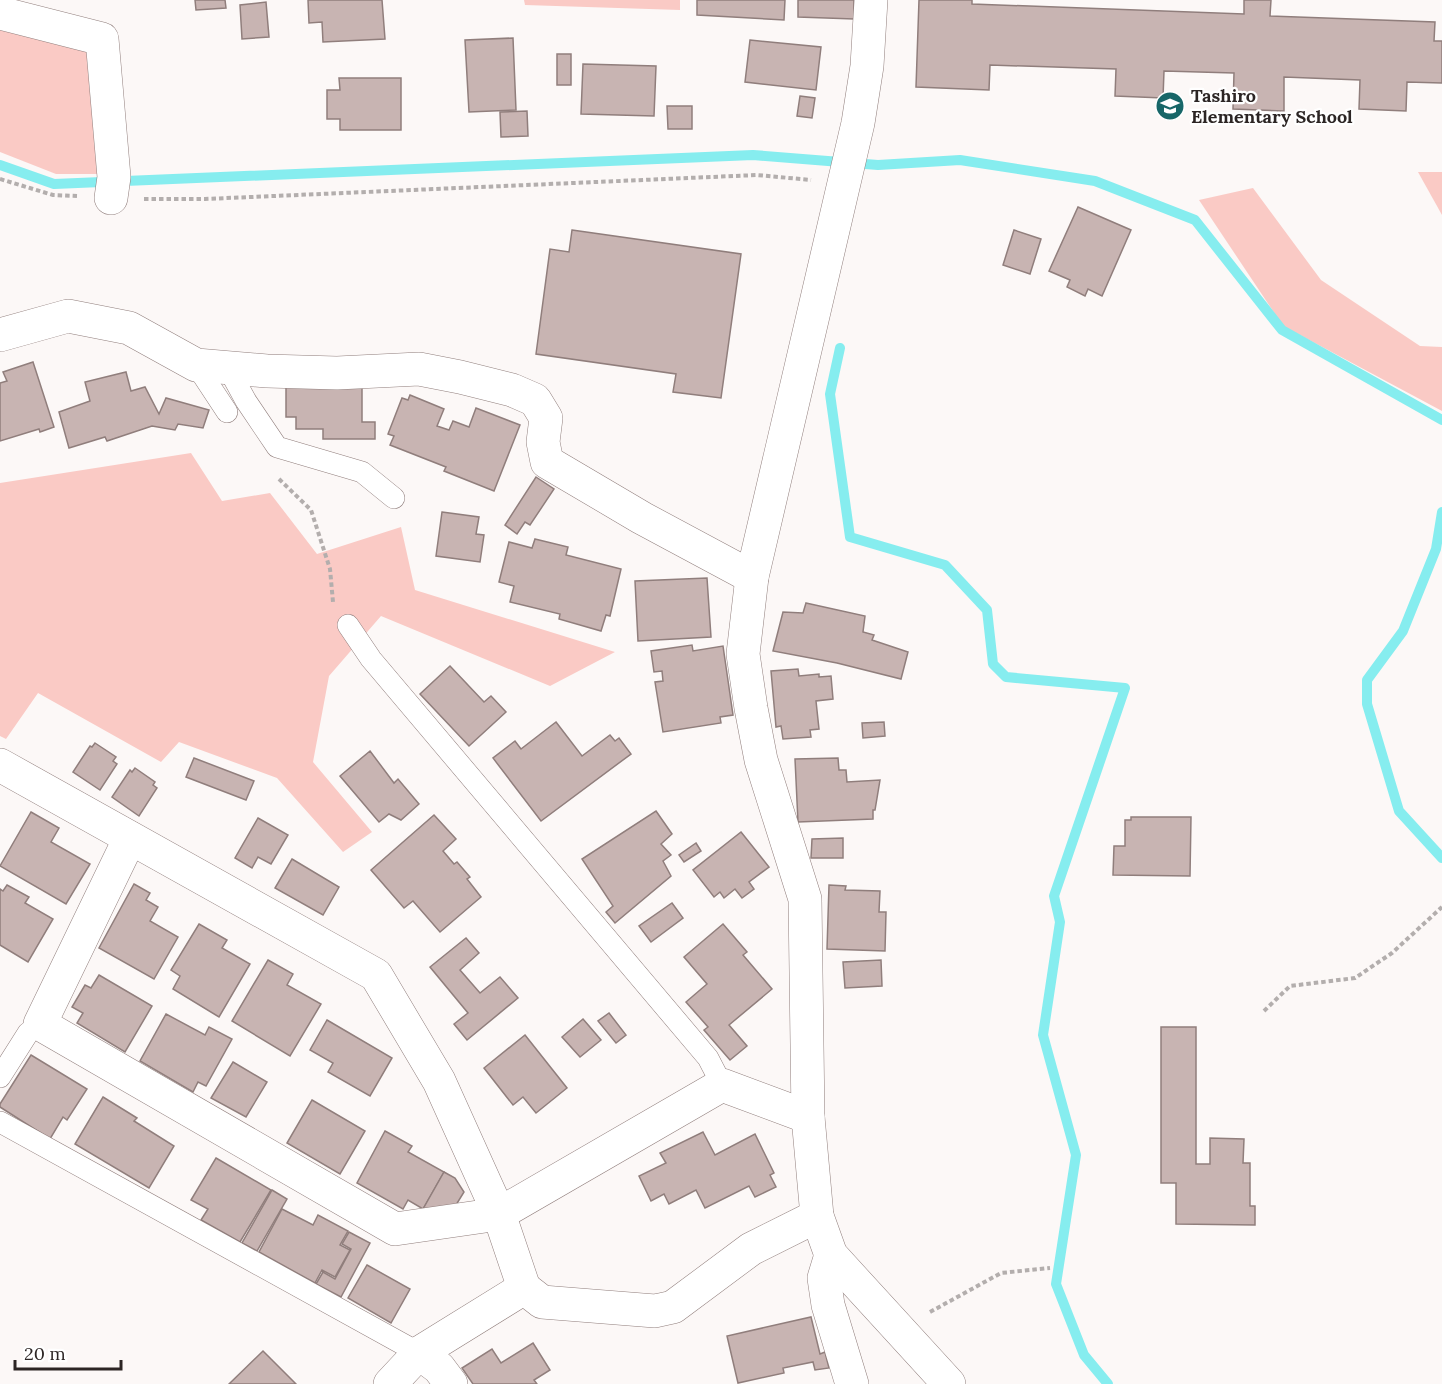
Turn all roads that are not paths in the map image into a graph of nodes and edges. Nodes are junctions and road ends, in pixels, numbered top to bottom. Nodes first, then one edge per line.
1 (871, 0) edge
2 (0, 13) edge
3 (112, 188) road end
4 (0, 335) edge
5 (196, 365) junction
6 (234, 368) junction
7 (227, 412) dead end
8 (394, 498) dead end
9 (752, 577) junction
10 (348, 625) road end
11 (0, 765) edge
12 (130, 838) junction
13 (40, 1024) junction
14 (0, 1077) edge
15 (722, 1085) junction
16 (808, 1117) junction
17 (0, 1122) edge
18 (499, 1214) junction
19 (817, 1216) junction
20 (831, 1255) junction
21 (524, 1288) junction
22 (419, 1353) junction
23 (390, 1384) edge
24 (451, 1384) edge
25 (852, 1384) edge
26 (949, 1384) edge

1 - 9 street
2 - 3 street
4 - 5 street
5 - 6 street
5 - 7 lane
6 - 8 lane
6 - 9 street
9 - 16 street
10 - 15 lane
11 - 12 street
12 - 13 street
12 - 18 street
13 - 14 lane
13 - 18 street
15 - 16 street
15 - 18 street
16 - 19 street
17 - 22 lane
18 - 21 street
19 - 20 street
19 - 21 street
20 - 25 street
20 - 26 street
21 - 22 street
22 - 23 street
22 - 24 street

